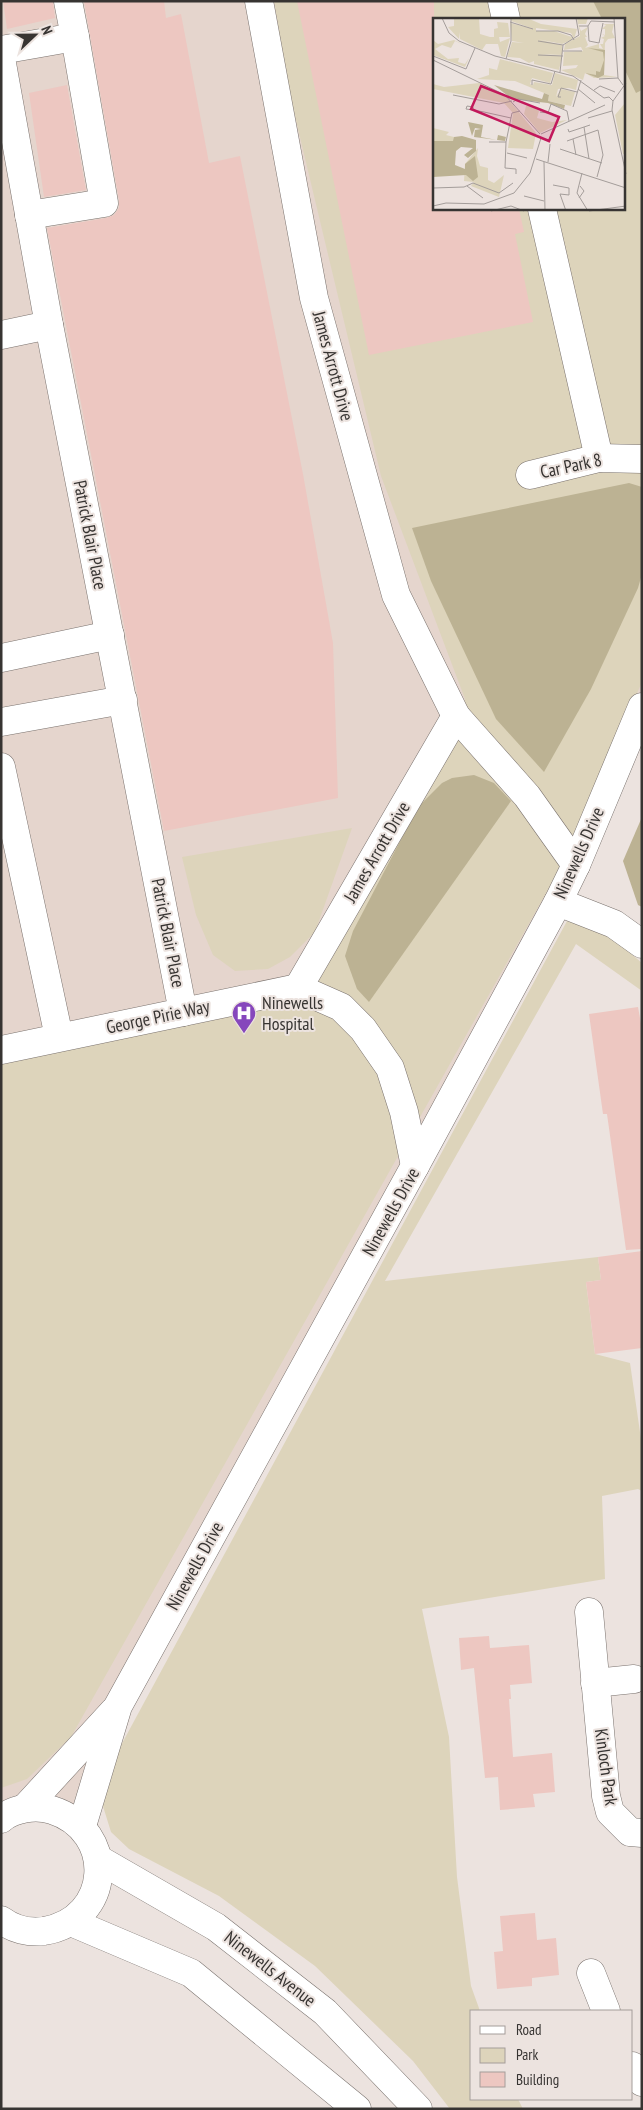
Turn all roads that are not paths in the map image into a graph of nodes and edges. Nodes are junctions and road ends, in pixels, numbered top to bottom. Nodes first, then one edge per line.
1 (68, 1) edge
2 (259, 1) edge
3 (502, 1) edge
4 (506, 18) edge
5 (75, 37) junction
6 (1, 50) edge
7 (1, 58) edge
8 (542, 210) edge
9 (30, 215) junction
10 (50, 325) junction
11 (1, 335) edge
12 (599, 458) junction
13 (642, 459) edge
14 (530, 475) dead end
15 (110, 635) junction
16 (1, 658) edge
17 (123, 700) junction
18 (642, 706) edge
19 (456, 716) junction
20 (1, 722) edge
21 (1, 767) edge
22 (576, 865) junction
23 (558, 902) junction
24 (642, 944) edge
25 (298, 988) junction
26 (183, 1012) junction
27 (59, 1038) junction
28 (1, 1050) edge
29 (416, 1166) junction
30 (588, 1612) dead end
31 (634, 1679) dead end
32 (595, 1683) junction
33 (118, 1706) junction
34 (13, 1813) edge
35 (82, 1826) junction
36 (642, 1833) edge
37 (98, 1859) junction
38 (1, 1920) edge
39 (71, 1922) junction
40 (591, 1973) dead end
41 (606, 2010) edge
42 (633, 2068) edge
43 (642, 2082) edge
44 (357, 2109) edge
45 (418, 2109) edge

1 - 5 street
2 - 19 street, James Arrott Drive
3 - 4 street
5 - 6 street
5 - 9 street
7 - 9 street, Patrick Blair Place
8 - 12 street
9 - 10 street, Patrick Blair Place
10 - 11 street
10 - 15 street, Patrick Blair Place
12 - 13 street, Car Park 8
12 - 14 street, Car Park 8
15 - 16 street
15 - 17 street, Patrick Blair Place
17 - 20 street
17 - 26 street, Patrick Blair Place
18 - 22 street, Ninewells Drive
19 - 22 street, James Arrott Drive
19 - 25 street, James Arrott Drive
21 - 27 street
22 - 23 street, Ninewells Drive
23 - 24 street
23 - 29 street, Ninewells Drive
25 - 26 street, George Pirie Way
25 - 29 street
26 - 27 street, George Pirie Way
27 - 28 street, George Pirie Way
29 - 33 street, Ninewells Drive
30 - 32 street, Kinloch Park
31 - 32 street
32 - 36 street, Kinloch Park
33 - 34 street, Ninewells Drive
33 - 35 street, Ninewells Drive
34 - 35 street
35 - 37 street
37 - 39 street
37 - 45 street, Ninewells Avenue
38 - 39 street
39 - 44 street
40 - 41 street
42 - 43 street

